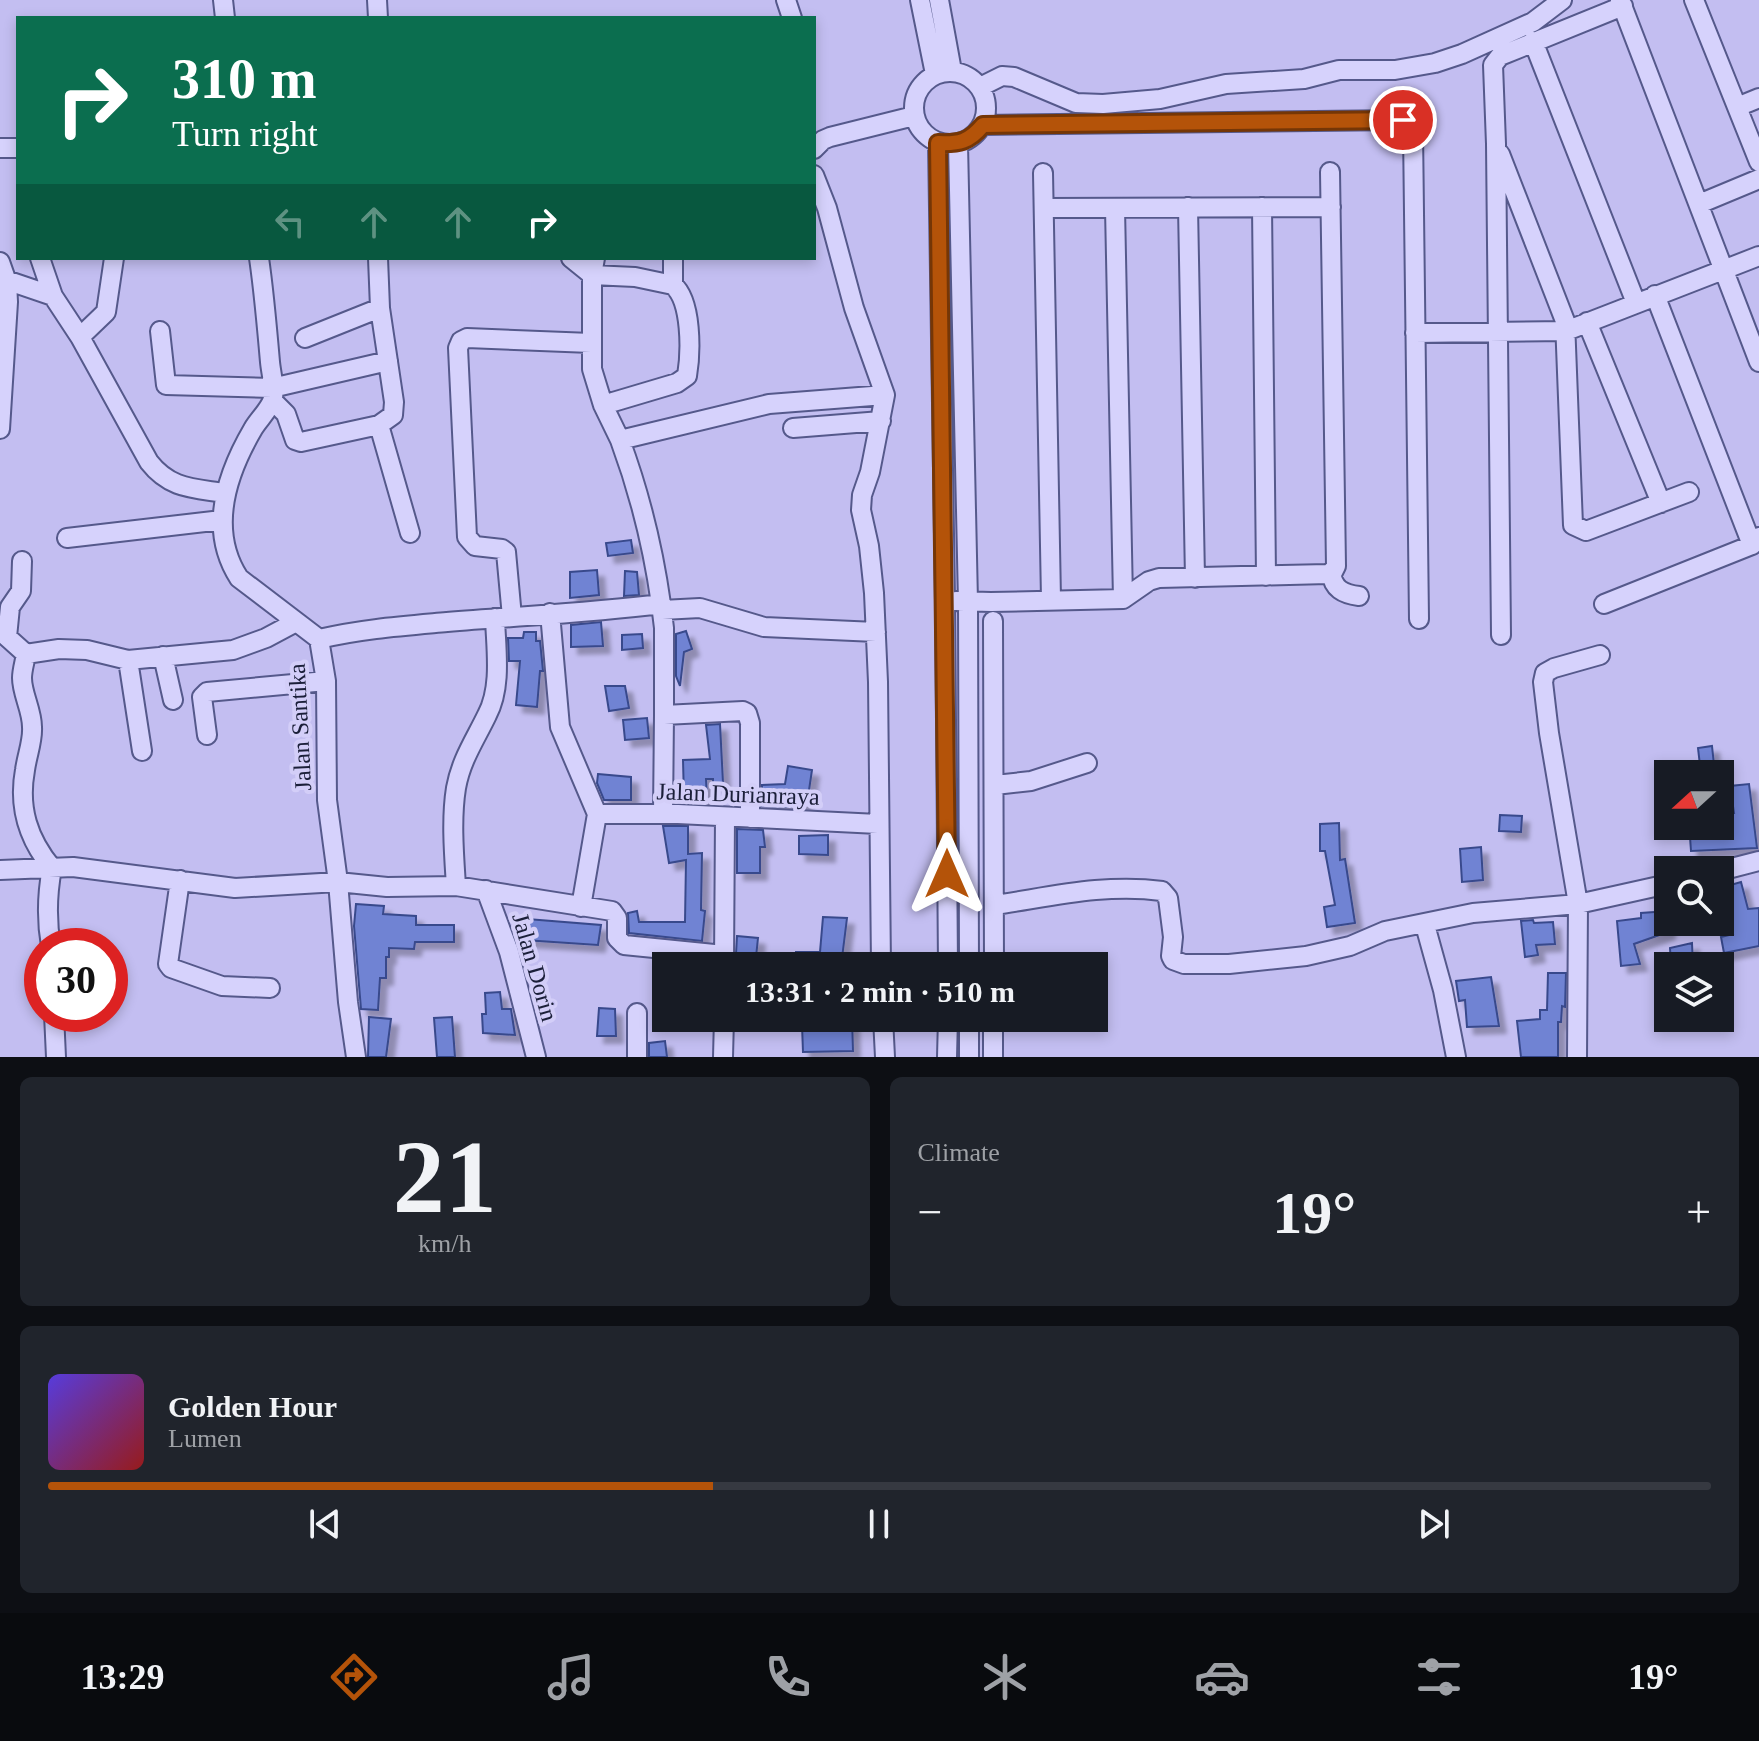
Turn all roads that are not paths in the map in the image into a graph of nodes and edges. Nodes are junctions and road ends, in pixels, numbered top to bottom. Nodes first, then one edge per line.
1 (920, 0) edge
2 (939, 0) edge
3 (1562, 0) edge
4 (1694, 0) edge
5 (1622, 3) edge
6 (1533, 41) junction
7 (944, 72) junction
8 (980, 87) junction
9 (1759, 98) edge
10 (1737, 107) junction
11 (914, 116) junction
12 (983, 125) junction
13 (938, 143) junction
14 (958, 144) junction
15 (1496, 144) junction
16 (816, 147) edge
17 (1759, 162) edge
18 (1330, 172) dead end
19 (1043, 173) dead end
20 (1759, 179) edge
21 (816, 180) edge
22 (1699, 204) junction
23 (1188, 207) junction
24 (1262, 207) junction
25 (1331, 207) junction
26 (1044, 208) junction
27 (1115, 208) junction
28 (1759, 256) edge
29 (41, 260) edge
30 (114, 260) edge
31 (259, 260) edge
32 (378, 260) edge
33 (673, 260) edge
34 (0, 262) edge
35 (594, 267) edge
36 (1723, 268) junction
37 (3, 280) edge
38 (673, 285) junction
39 (1655, 295) junction
40 (53, 296) junction
41 (1636, 303) junction
42 (380, 308) junction
43 (1587, 322) junction
44 (160, 331) dead end
45 (1496, 331) junction
46 (1566, 331) junction
47 (1415, 333) junction
48 (80, 337) junction
49 (305, 338) dead end
50 (591, 343) junction
51 (388, 361) junction
52 (1759, 362) edge
53 (272, 394) junction
54 (885, 395) junction
55 (603, 405) junction
56 (881, 421) junction
57 (379, 425) junction
58 (793, 428) dead end
59 (0, 429) edge
60 (620, 440) junction
61 (1689, 492) dead end
62 (224, 493) junction
63 (1661, 503) junction
64 (222, 520) junction
65 (410, 533) dead end
66 (67, 538) dead end
67 (1756, 541) edge
68 (22, 561) dead end
69 (1331, 572) junction
70 (1266, 576) junction
71 (1195, 578) junction
72 (1359, 596) dead end
73 (1051, 599) junction
74 (1123, 599) junction
75 (945, 600) junction
76 (968, 602) junction
77 (1604, 604) dead end
78 (662, 607) junction
79 (550, 613) junction
80 (503, 617) junction
81 (1419, 619) dead end
82 (993, 621) dead end
83 (296, 622) junction
84 (876, 632) junction
85 (1501, 635) dead end
86 (4, 637) edge
87 (319, 639) junction
88 (26, 654) junction
89 (1600, 655) dead end
90 (163, 656) junction
91 (128, 660) junction
92 (326, 681) junction
93 (173, 700) dead end
94 (664, 715) junction
95 (207, 735) dead end
96 (142, 751) dead end
97 (1087, 763) dead end
98 (995, 785) junction
99 (597, 814) junction
100 (663, 814) junction
101 (725, 818) junction
102 (750, 818) junction
103 (878, 824) junction
104 (1759, 861) edge
105 (1734, 867) edge
106 (52, 868) junction
107 (0, 870) edge
108 (180, 880) junction
109 (338, 882) junction
110 (456, 886) junction
111 (1654, 887) edge
112 (486, 890) junction
113 (1578, 904) junction
114 (995, 905) junction
115 (581, 907) junction
116 (1425, 925) junction
117 (48, 928) edge
118 (671, 952) edge
119 (724, 952) edge
120 (881, 952) edge
121 (948, 952) edge
122 (969, 952) edge
123 (994, 952) edge
124 (270, 988) dead end
125 (637, 1013) dead end
126 (55, 1032) edge
127 (724, 1032) edge
128 (884, 1032) edge
129 (948, 1032) edge
130 (969, 1032) edge
131 (993, 1032) edge
132 (56, 1057) edge
133 (356, 1057) edge
134 (536, 1057) edge
135 (637, 1057) edge
136 (723, 1057) edge
137 (885, 1057) edge
138 (947, 1057) edge
139 (969, 1057) edge
140 (993, 1057) edge
141 (1456, 1057) edge
142 (1577, 1057) edge

1 - 7 street
2 - 7 street
3 - 8 street
4 - 10 street
5 - 6 street
5 - 22 street
6 - 15 street
6 - 41 street
7 - 8 street
7 - 11 street
8 - 12 street
9 - 10 street
10 - 17 street
11 - 13 street
11 - 16 street
12 - 14 street
12 - 47 street
13 - 14 street
13 - 75 street
14 - 76 street
15 - 45 street
15 - 46 street
18 - 25 street
19 - 26 street
20 - 22 street
21 - 54 street
22 - 36 street
23 - 24 street
23 - 27 street
23 - 71 street
24 - 25 street
24 - 70 street
25 - 69 street
26 - 27 street
26 - 73 street
27 - 74 street
28 - 36 street
29 - 40 street
30 - 48 street
31 - 53 street
32 - 42 street
33 - 38 street
34 - 37 street
35 - 38 street
35 - 50 street
36 - 39 street
36 - 52 street
37 - 40 street
37 - 59 street
38 - 55 street
39 - 41 street
39 - 67 street
40 - 48 street
41 - 43 street
42 - 49 street
42 - 51 street
43 - 46 street
43 - 63 street
44 - 53 street
45 - 46 street
45 - 47 street
45 - 85 street
46 - 63 street
47 - 81 street
48 - 62 street
50 - 55 street
50 - 80 street
51 - 53 street
51 - 57 street
53 - 57 street
53 - 62 street, Jalan Santika
54 - 56 street
54 - 60 street
55 - 60 street
56 - 58 street
56 - 84 street
57 - 65 street
60 - 78 street
61 - 63 street
62 - 64 street, Jalan Santika
64 - 66 street
64 - 83 street, Jalan Santika
67 - 77 street
68 - 86 street
69 - 70 street
69 - 72 street
70 - 71 street
71 - 74 street
73 - 74 street
73 - 76 street
75 - 76 street
75 - 121 street
76 - 122 street
78 - 79 street
78 - 84 street
78 - 94 street
79 - 80 street
79 - 99 street
80 - 87 street
80 - 110 street
82 - 98 street
83 - 87 street, Jalan Santika
83 - 90 street
84 - 103 street
86 - 88 street
87 - 92 street, Jalan Santika
88 - 91 street
88 - 106 street
89 - 113 street
90 - 91 street
90 - 93 street
91 - 96 street
92 - 95 street
92 - 109 street, Jalan Santika
94 - 100 street
94 - 102 street
97 - 98 street
98 - 114 street
99 - 100 street, Jalan Durianraya
99 - 115 street
100 - 101 street, Jalan Durianraya
101 - 102 street, Jalan Durianraya
101 - 119 street
102 - 103 street, Jalan Durianraya
103 - 120 street
104 - 105 street
106 - 107 street
106 - 108 street
106 - 117 street
108 - 109 street
108 - 124 street
109 - 110 street
109 - 133 street, Jalan Santika
110 - 112 street
111 - 113 street
112 - 115 street
112 - 134 street, Jalan Dorin
113 - 116 street
113 - 142 street
114 - 116 street
114 - 123 street
115 - 118 street
116 - 141 street
125 - 135 street
126 - 132 street
127 - 136 street
128 - 137 street
129 - 138 street
130 - 139 street
131 - 140 street

